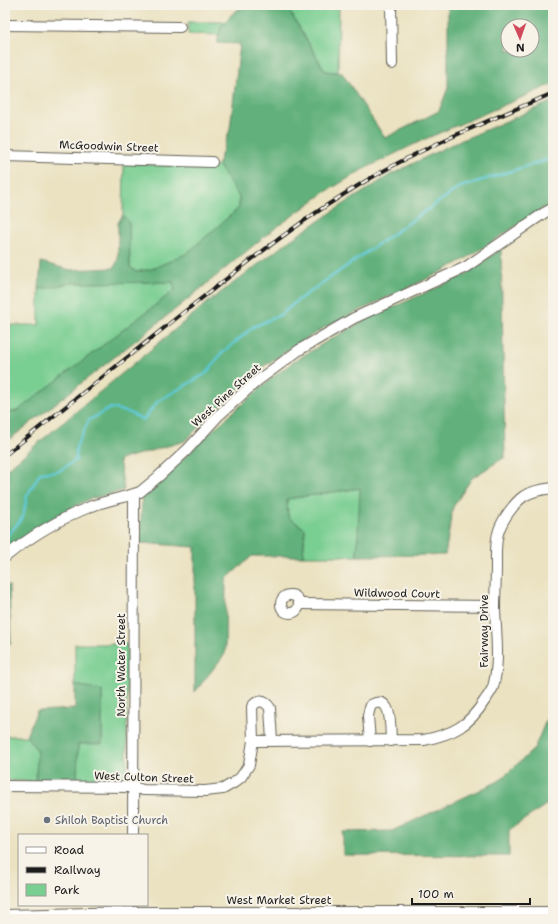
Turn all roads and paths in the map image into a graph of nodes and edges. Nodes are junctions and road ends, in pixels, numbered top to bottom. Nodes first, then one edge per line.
1 (391, 5) edge
2 (5, 25) edge
3 (180, 27) dead end
4 (392, 64) dead end
5 (5, 156) edge
6 (212, 162) dead end
7 (553, 208) edge
8 (553, 488) edge
9 (134, 494) junction
10 (5, 557) edge
11 (299, 604) dead end
12 (495, 606) junction
13 (253, 741) junction
14 (272, 741) junction
15 (370, 741) junction
16 (391, 741) junction
17 (5, 786) edge
18 (133, 786) junction
19 (133, 834) edge
20 (133, 912) edge
21 (553, 912) edge
22 (5, 915) edge

1 - 4 street
2 - 3 street
5 - 6 street, McGoodwin Street
7 - 9 street, West Pine Street
8 - 12 street, Fairway Drive
9 - 10 street, West Pine Street
9 - 18 street, North Water Street
11 - 12 street, Wildwood Court
12 - 16 street, Fairway Drive
13 - 14 street, Fairway Drive
13 - 14 street, West Culton Street
13 - 18 street, West Culton Street
14 - 15 street, Fairway Drive
15 - 16 street, Fairway Drive
15 - 16 street
17 - 18 street, West Culton Street
18 - 19 street, North Water Street
20 - 21 street, West Market Street
20 - 22 street, West Market Street

